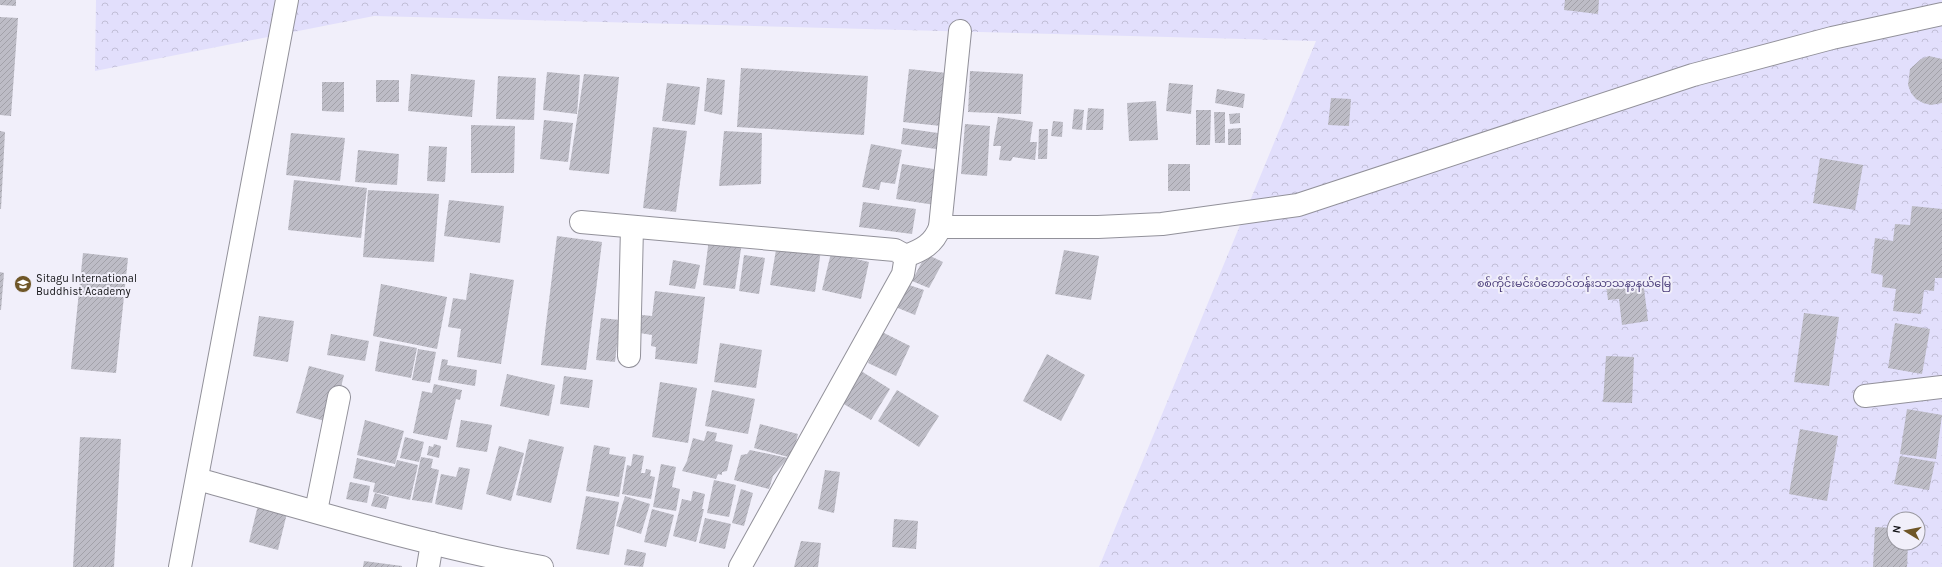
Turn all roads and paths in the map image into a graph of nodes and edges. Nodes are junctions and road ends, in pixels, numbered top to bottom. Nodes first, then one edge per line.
1 (287, 0) edge
2 (1942, 14) edge
3 (960, 31) dead end
4 (581, 222) dead end
5 (632, 227) junction
6 (940, 227) junction
7 (906, 256) junction
8 (629, 356) dead end
9 (1942, 387) edge
10 (1865, 396) dead end
11 (339, 397) dead end
12 (197, 479) junction
13 (316, 511) junction
14 (432, 543) junction
15 (180, 567) edge
16 (428, 567) edge
17 (542, 567) edge
18 (740, 567) edge

1 - 12 street
2 - 6 street
3 - 6 street
4 - 5 street
5 - 7 street
5 - 8 street
6 - 7 street
7 - 18 street
9 - 10 street
11 - 13 street
12 - 13 street
12 - 15 street
13 - 14 street
14 - 16 street
14 - 17 street

